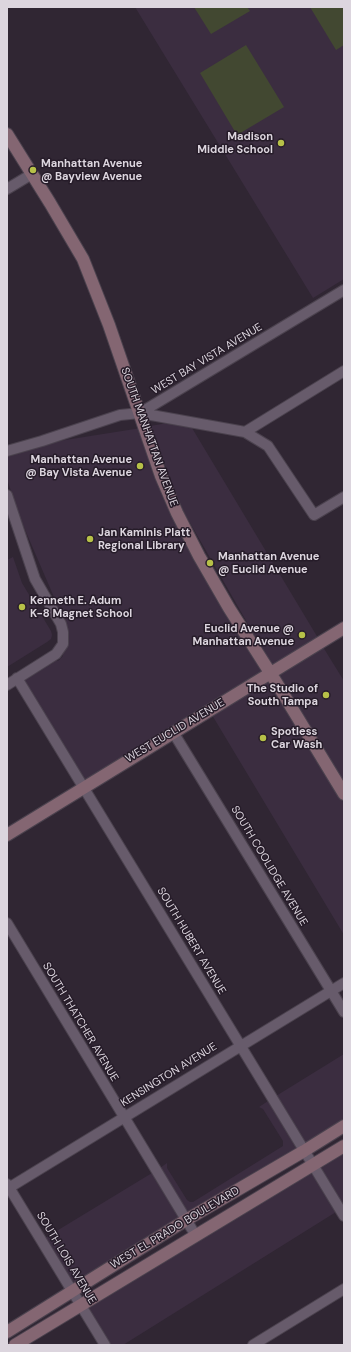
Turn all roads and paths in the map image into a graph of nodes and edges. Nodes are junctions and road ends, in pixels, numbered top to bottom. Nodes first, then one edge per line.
1 (7, 134) edge
2 (32, 174) junction
3 (7, 189) edge
4 (344, 290) edge
5 (344, 371) edge
6 (140, 413) junction
7 (246, 432) junction
8 (7, 451) edge
9 (7, 495) edge
10 (344, 497) edge
11 (344, 628) edge
12 (271, 673) junction
13 (18, 678) junction
14 (7, 685) edge
15 (173, 732) junction
16 (84, 787) junction
17 (344, 794) edge
18 (7, 835) edge
19 (7, 924) edge
20 (344, 982) edge
21 (331, 990) junction
22 (344, 1012) edge
23 (240, 1046) junction
24 (124, 1118) junction
25 (344, 1126) edge
26 (344, 1146) edge
27 (304, 1151) junction
28 (312, 1165) junction
29 (8, 1187) edge
30 (344, 1216) edge
31 (186, 1220) junction
32 (196, 1236) junction
33 (344, 1289) edge
34 (72, 1292) junction
35 (80, 1306) junction
36 (7, 1332) edge
37 (15, 1345) edge
38 (105, 1345) edge
39 (252, 1345) edge

1 - 2 street, SOUTH MANHATTAN AVENUE
2 - 3 street
2 - 6 street, SOUTH MANHATTAN AVENUE
4 - 6 street, WEST BAY VISTA AVENUE
5 - 7 street
6 - 7 street
6 - 8 street, WEST BAY VISTA AVENUE
6 - 12 street, SOUTH MANHATTAN AVENUE
7 - 10 street
9 - 13 street
11 - 12 street, WEST EUCLID AVENUE
12 - 15 street, WEST EUCLID AVENUE
12 - 17 street, SOUTH MANHATTAN AVENUE
13 - 14 street
13 - 16 street, SOUTH HUBERT AVENUE
15 - 16 street, WEST EUCLID AVENUE
15 - 21 street, SOUTH COOLIDGE AVENUE
16 - 18 street, WEST EUCLID AVENUE
16 - 23 street, SOUTH HUBERT AVENUE
19 - 24 street, SOUTH THATCHER AVENUE
20 - 21 street, KENSINGTON AVENUE
21 - 22 street, SOUTH COOLIDGE AVENUE
21 - 23 street, KENSINGTON AVENUE
23 - 24 street, KENSINGTON AVENUE
23 - 27 street, SOUTH HUBERT AVENUE
24 - 29 street, KENSINGTON AVENUE
24 - 31 street, SOUTH THATCHER AVENUE
25 - 27 street, WEST EL PRADO BOULEVARD
26 - 28 street, WEST EL PRADO BOULEVARD
27 - 28 street, SOUTH HUBERT AVENUE
27 - 31 street, WEST EL PRADO BOULEVARD
28 - 30 street, SOUTH HUBERT AVENUE
28 - 32 street, WEST EL PRADO BOULEVARD
29 - 34 street, SOUTH LOIS AVENUE
31 - 32 street, SOUTH THATCHER AVENUE
31 - 34 street, WEST EL PRADO BOULEVARD
32 - 35 street, WEST EL PRADO BOULEVARD
33 - 39 street
34 - 35 street, SOUTH LOIS AVENUE
34 - 36 street, WEST EL PRADO BOULEVARD
35 - 37 street, WEST EL PRADO BOULEVARD
35 - 38 street, SOUTH LOIS AVENUE

